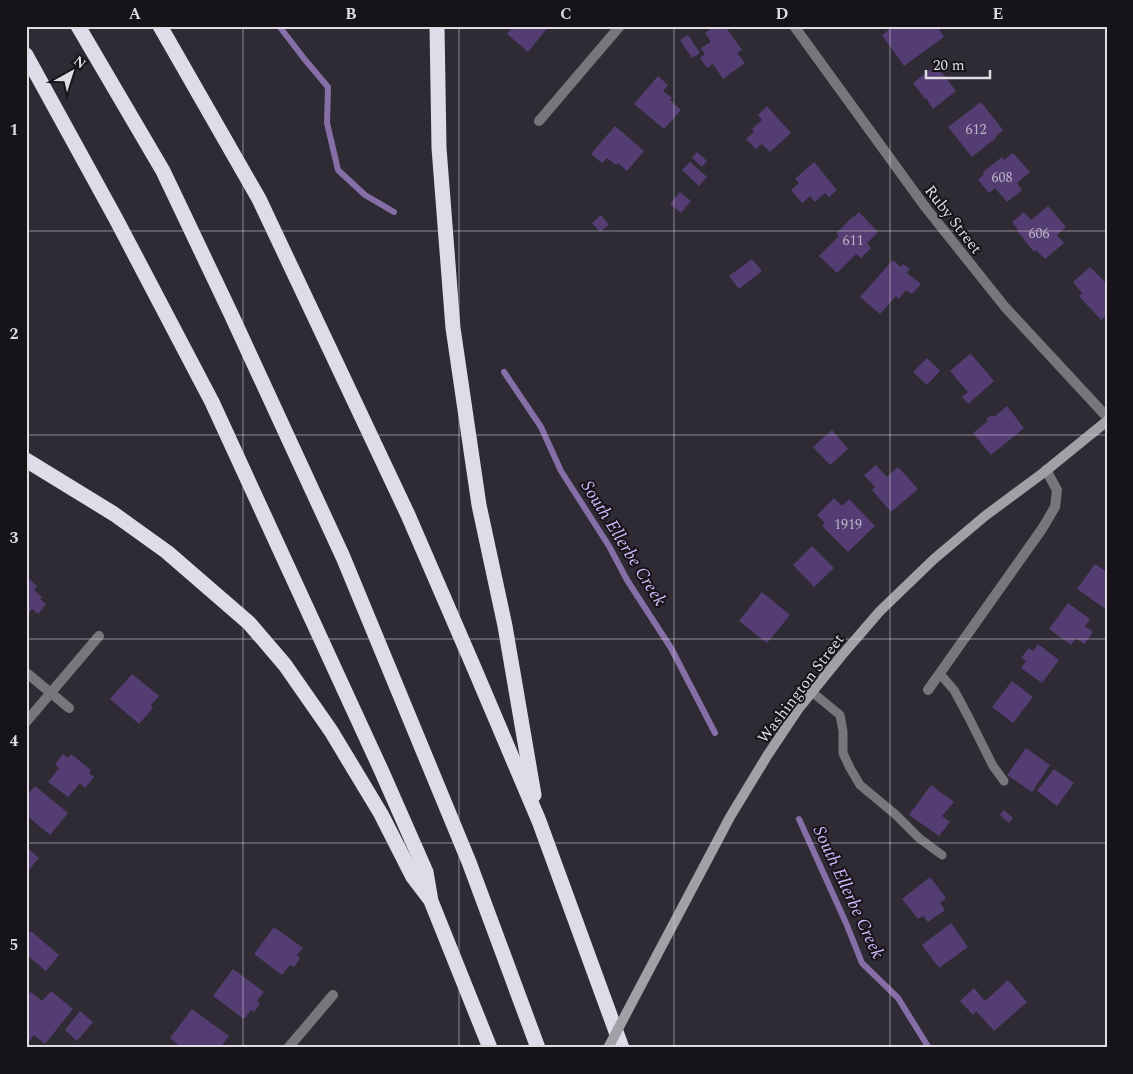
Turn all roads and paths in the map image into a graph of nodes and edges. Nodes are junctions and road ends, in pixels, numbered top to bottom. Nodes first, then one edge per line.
1 (78, 26) edge
2 (160, 26) edge
3 (437, 26) edge
4 (620, 26) edge
5 (794, 26) edge
6 (26, 55) edge
7 (539, 121) dead end
8 (1107, 417) edge
9 (1107, 421) edge
10 (26, 460) edge
11 (1046, 470) junction
12 (99, 636) dead end
13 (28, 674) dead end
14 (940, 674) junction
15 (928, 690) dead end
16 (812, 692) junction
17 (51, 693) junction
18 (69, 708) dead end
19 (26, 722) edge
20 (1004, 781) dead end
21 (539, 821) junction
22 (942, 855) dead end
23 (431, 901) junction
24 (333, 995) dead end
25 (288, 1048) edge
26 (490, 1048) edge
27 (538, 1048) edge
28 (608, 1048) edge
29 (622, 1048) edge

1 - 27 highway
2 - 21 highway
3 - 21 highway
4 - 7 street
5 - 8 street, Ruby Street
6 - 23 highway
9 - 11 street, Washington Street
10 - 23 highway
11 - 14 street
11 - 16 street, Washington Street
12 - 17 street
13 - 17 street
14 - 15 street
14 - 20 lane
16 - 22 lane
16 - 28 street, Washington Street, bridge
17 - 18 street
17 - 19 street
21 - 29 highway
23 - 26 highway
24 - 25 street

